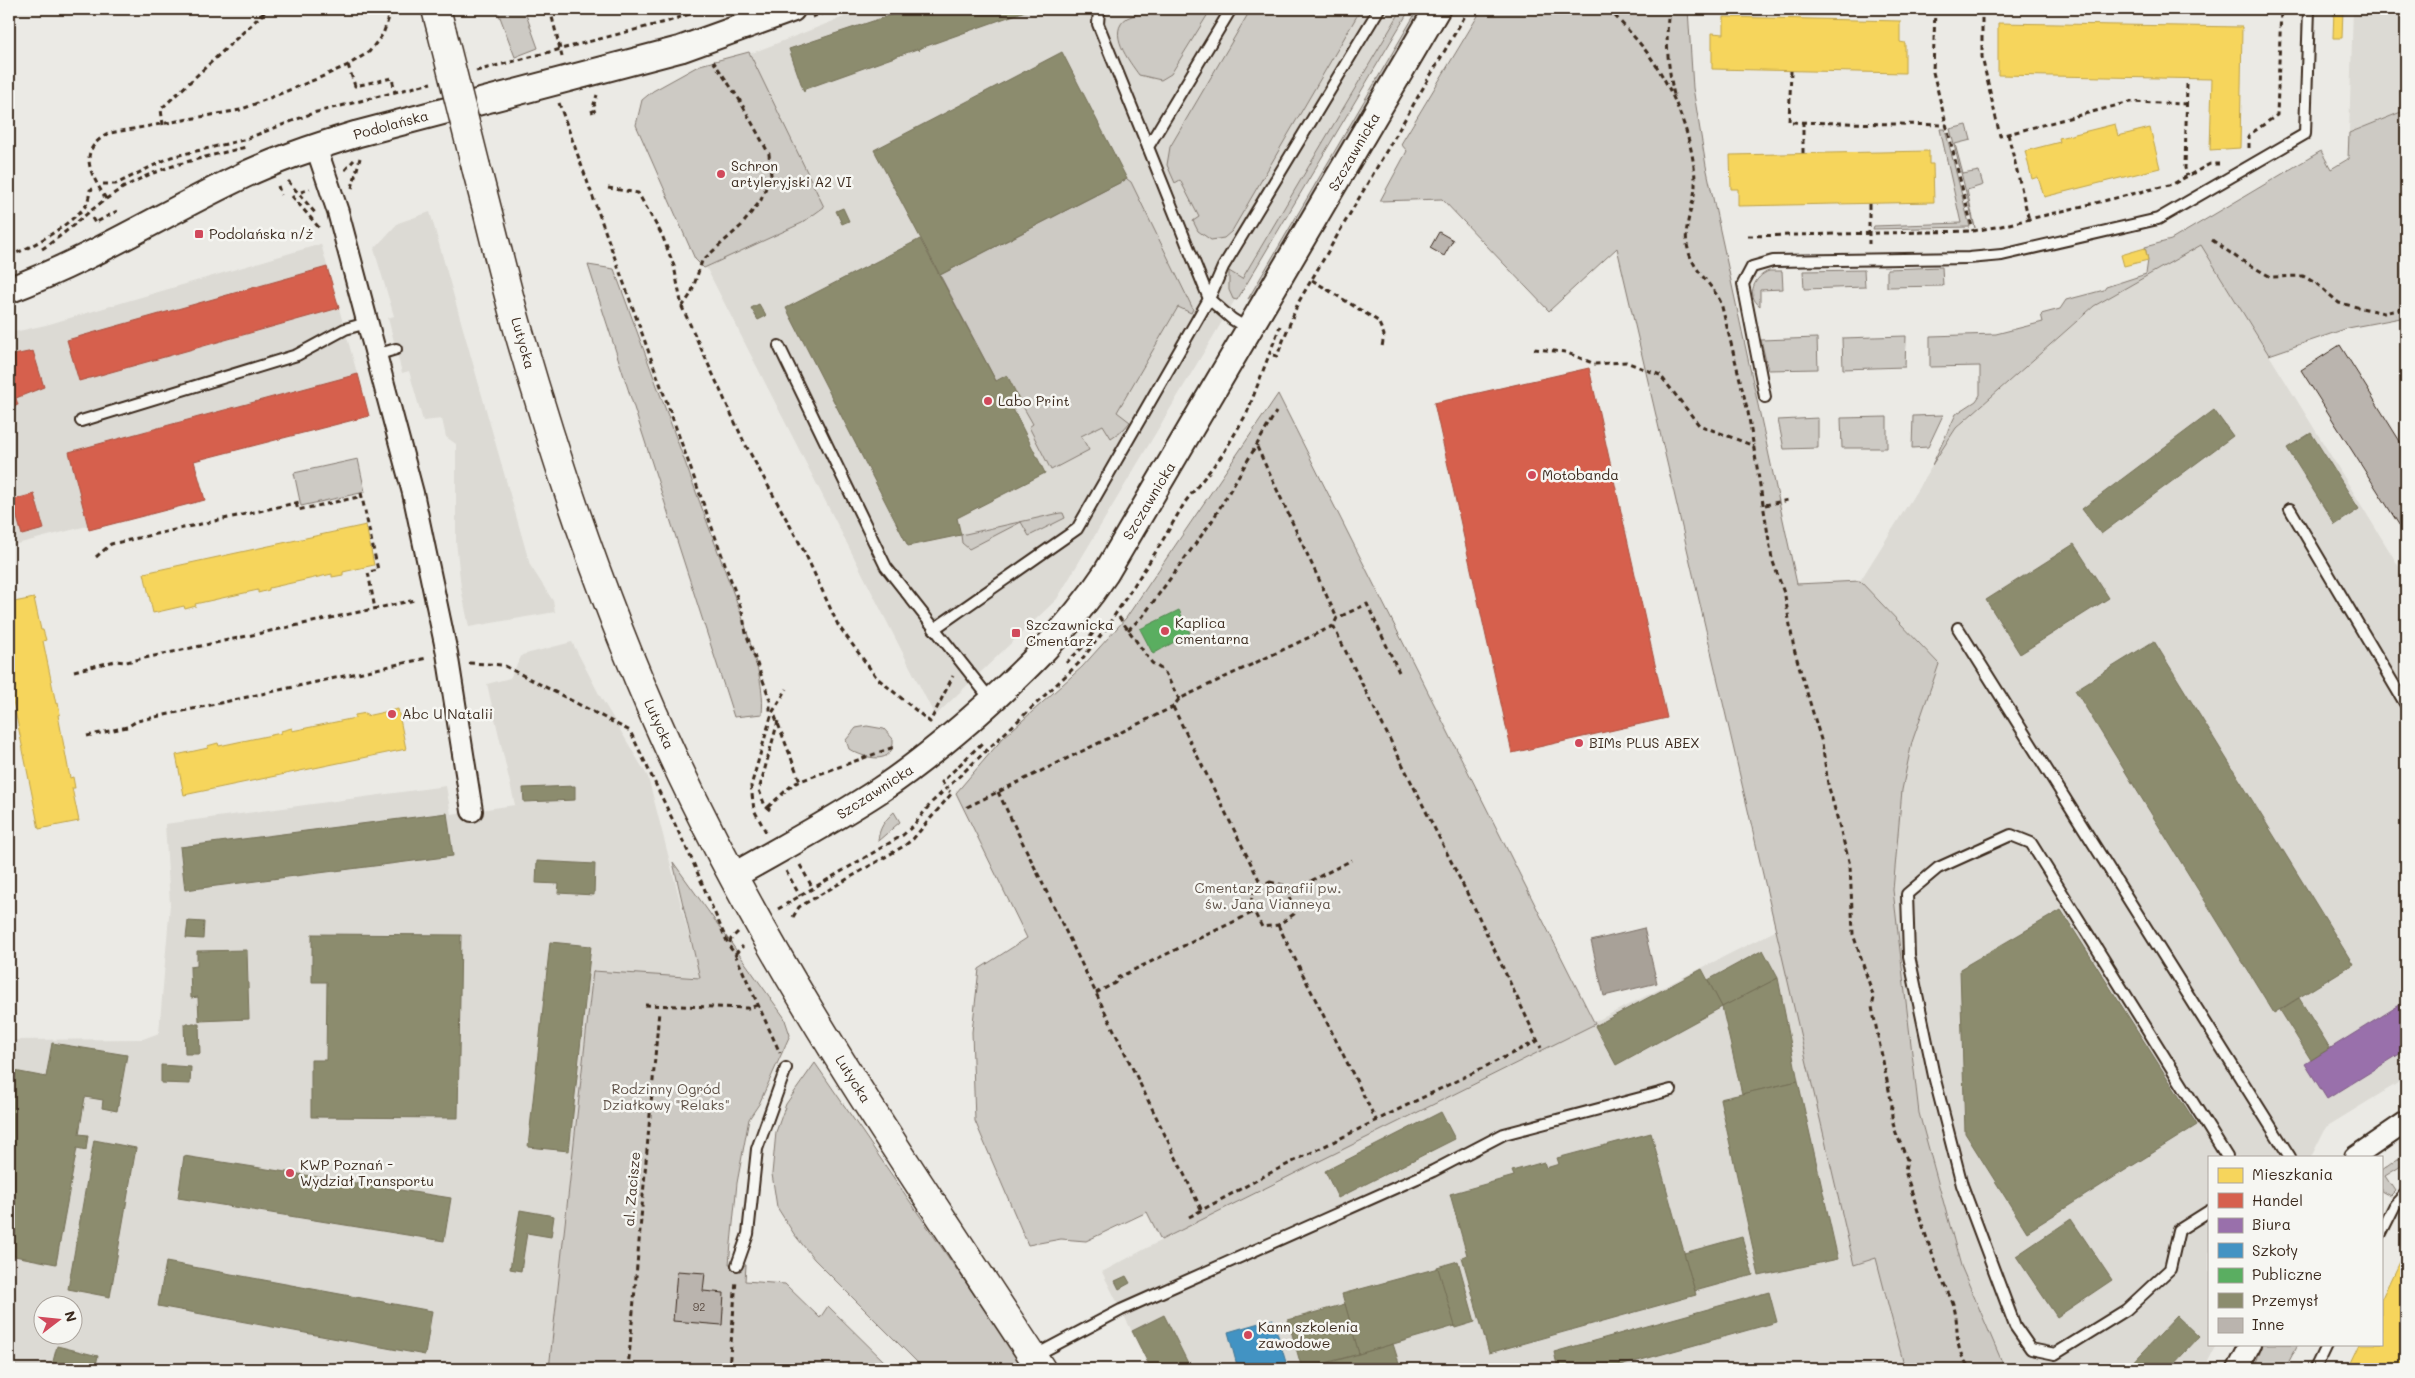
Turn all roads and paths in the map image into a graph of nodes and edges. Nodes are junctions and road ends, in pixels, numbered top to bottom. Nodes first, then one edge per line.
1 (268, 9) edge
2 (392, 9) edge
3 (550, 9) edge
4 (704, 9) edge
5 (792, 9) edge
6 (1101, 9) edge
7 (1231, 9) edge
8 (1379, 9) edge
9 (1437, 9) edge
10 (1469, 9) edge
11 (1609, 9) edge
12 (1669, 9) edge
13 (1934, 9) edge
14 (1982, 9) edge
15 (2281, 9) edge
16 (2309, 9) edge
17 (439, 20) edge
18 (560, 50) junction
19 (710, 56) dead end
20 (562, 58) dead end
21 (348, 66) junction
22 (1791, 71) dead end
23 (469, 73) dead end
24 (432, 82) dead end
25 (2187, 84) dead end
26 (395, 92) junction
27 (1674, 99) junction
28 (554, 100) dead end
29 (2186, 104) junction
30 (596, 110) dead end
31 (591, 112) dead end
32 (572, 118) dead end
33 (566, 120) junction
34 (1803, 122) junction
35 (1946, 124) junction
36 (163, 125) junction
37 (2008, 134) junction
38 (357, 146) junction
39 (316, 147) junction
40 (1148, 148) junction
41 (1803, 153) dead end
42 (2249, 153) dead end
43 (2220, 164) dead end
44 (2187, 176) junction
45 (339, 177) dead end
46 (103, 184) dead end
47 (608, 188) dead end
48 (93, 189) dead end
49 (292, 196) dead end
50 (106, 199) dead end
51 (1869, 204) dead end
52 (117, 211) dead end
53 (338, 212) junction
54 (92, 218) dead end
55 (2029, 220) junction
56 (1973, 231) junction
57 (323, 233) dead end
58 (1869, 233) junction
59 (1748, 236) dead end
60 (2212, 240) dead end
61 (9, 256) edge
62 (1870, 260) junction
63 (1312, 280) junction
64 (9, 290) edge
65 (1209, 299) junction
66 (682, 307) junction
67 (2406, 308) edge
68 (368, 322) junction
69 (1250, 330) junction
70 (779, 346) dead end
71 (1382, 347) dead end
72 (396, 349) dead end
73 (1534, 349) dead end
74 (376, 354) junction
75 (1273, 355) dead end
76 (1765, 397) dead end
77 (1276, 412) dead end
78 (81, 421) dead end
79 (1256, 446) junction
80 (1754, 446) junction
81 (1788, 500) dead end
82 (1765, 505) junction
83 (2290, 509) dead end
84 (96, 557) dead end
85 (435, 596) junction
86 (375, 609) junction
87 (1119, 617) dead end
88 (1337, 618) junction
89 (1333, 626) junction
90 (1958, 628) dead end
91 (934, 629) junction
92 (1128, 630) junction
93 (448, 658) junction
94 (960, 662) junction
95 (74, 671) dead end
96 (1399, 672) dead end
97 (787, 688) dead end
98 (1179, 699) junction
99 (991, 701) junction
100 (2406, 705) edge
101 (1173, 707) junction
102 (770, 711) dead end
103 (775, 716) dead end
104 (778, 721) junction
105 (87, 736) dead end
106 (894, 747) dead end
107 (800, 781) junction
108 (949, 791) dead end
109 (998, 792) junction
110 (967, 807) dead end
111 (472, 811) dead end
112 (757, 816) dead end
113 (1352, 860) dead end
114 (800, 864) dead end
115 (786, 872) dead end
116 (733, 876) junction
117 (811, 885) dead end
118 (1262, 886) junction
119 (1287, 893) junction
120 (800, 896) dead end
121 (1254, 912) junction
122 (793, 917) dead end
123 (1278, 925) junction
124 (736, 934) dead end
125 (730, 946) junction
126 (743, 946) dead end
127 (735, 954) junction
128 (1096, 992) junction
129 (645, 1005) dead end
130 (758, 1005) junction
131 (659, 1011) dead end
132 (1537, 1041) junction
133 (1540, 1048) dead end
134 (786, 1068) joint
135 (1671, 1090) dead end
136 (1378, 1122) junction
137 (2406, 1122) edge
138 (2226, 1156) edge
139 (2289, 1156) edge
140 (2355, 1156) edge
141 (2406, 1193) edge
142 (1202, 1211) junction
143 (2208, 1212) edge
144 (1189, 1217) dead end
145 (2382, 1231) edge
146 (737, 1265) joint
147 (2250, 1346) edge
148 (2326, 1346) edge
149 (1037, 1363) edge
150 (628, 1369) edge
151 (729, 1369) edge
152 (1971, 1369) edge
153 (2238, 1369) edge
154 (2315, 1369) edge

1 - 36 path
2 - 21 path
3 - 18 path
4 - 18 path
5 - 38 street, Podolańska
6 - 40 lane
7 - 40 lane
8 - 65 lane
9 - 69 street, Szczawnicka
10 - 63 path
11 - 27 path
12 - 27 path
13 - 35 path
14 - 37 path
15 - 42 path
16 - 62 lane
17 - 116 main road, Lutycka, bridge
18 - 20 path
18 - 23 path
19 - 66 path
21 - 26 path
21 - 36 path
22 - 34 path
24 - 26 path
25 - 29 path
26 - 46 path
27 - 80 path
28 - 33 path
29 - 37 path
29 - 44 path
30 - 31 path
32 - 33 path
33 - 102 path
34 - 35 path
34 - 41 path
35 - 56 path
36 - 50 path
37 - 55 path
38 - 39 street, Podolańska
38 - 45 path
38 - 53 path
39 - 53 street
39 - 64 street, Podolańska
40 - 65 lane
43 - 44 path
44 - 55 path
47 - 66 path
48 - 61 path
49 - 57 path
51 - 58 path
52 - 54 path
53 - 68 street
55 - 56 path
56 - 58 path
58 - 59 path
58 - 62 path
60 - 67 path
62 - 76 lane
63 - 71 path
63 - 75 path
65 - 69 lane
65 - 91 lane
66 - 94 path
68 - 74 street
68 - 78 lane
69 - 99 street, Szczawnicka
70 - 91 lane
72 - 74 lane
73 - 80 path
74 - 85 street
77 - 79 path
79 - 88 path
79 - 92 path
80 - 82 path
81 - 82 path
82 - 152 path
83 - 100 lane
84 - 86 path
85 - 86 path
85 - 93 street
86 - 95 path
87 - 92 path
88 - 89 path
88 - 96 path
89 - 98 path
89 - 132 path
90 - 139 lane
91 - 94 lane
92 - 98 path
93 - 105 path
93 - 111 street
93 - 125 path
94 - 99 lane
97 - 112 path
98 - 101 path
99 - 116 street, Szczawnicka
101 - 109 path
101 - 118 path
103 - 104 path
104 - 107 path
104 - 107 path
106 - 107 path
108 - 122 path
109 - 110 path
109 - 128 path
113 - 119 path
114 - 117 path
115 - 120 path
116 - 149 main road, Lutycka
118 - 119 path
118 - 121 path
119 - 123 path
121 - 123 path
121 - 128 path
123 - 136 path
124 - 125 path
125 - 127 path
126 - 127 path
127 - 130 path
128 - 142 path
129 - 130 path
130 - 134 path
131 - 150 path, al. Zacisze
132 - 133 path
132 - 136 path
134 - 146 lane
135 - 149 lane
136 - 142 path
137 - 140 street
138 - 143 lane
141 - 145 lane
142 - 144 path
146 - 151 path
147 - 153 street
148 - 154 lane

